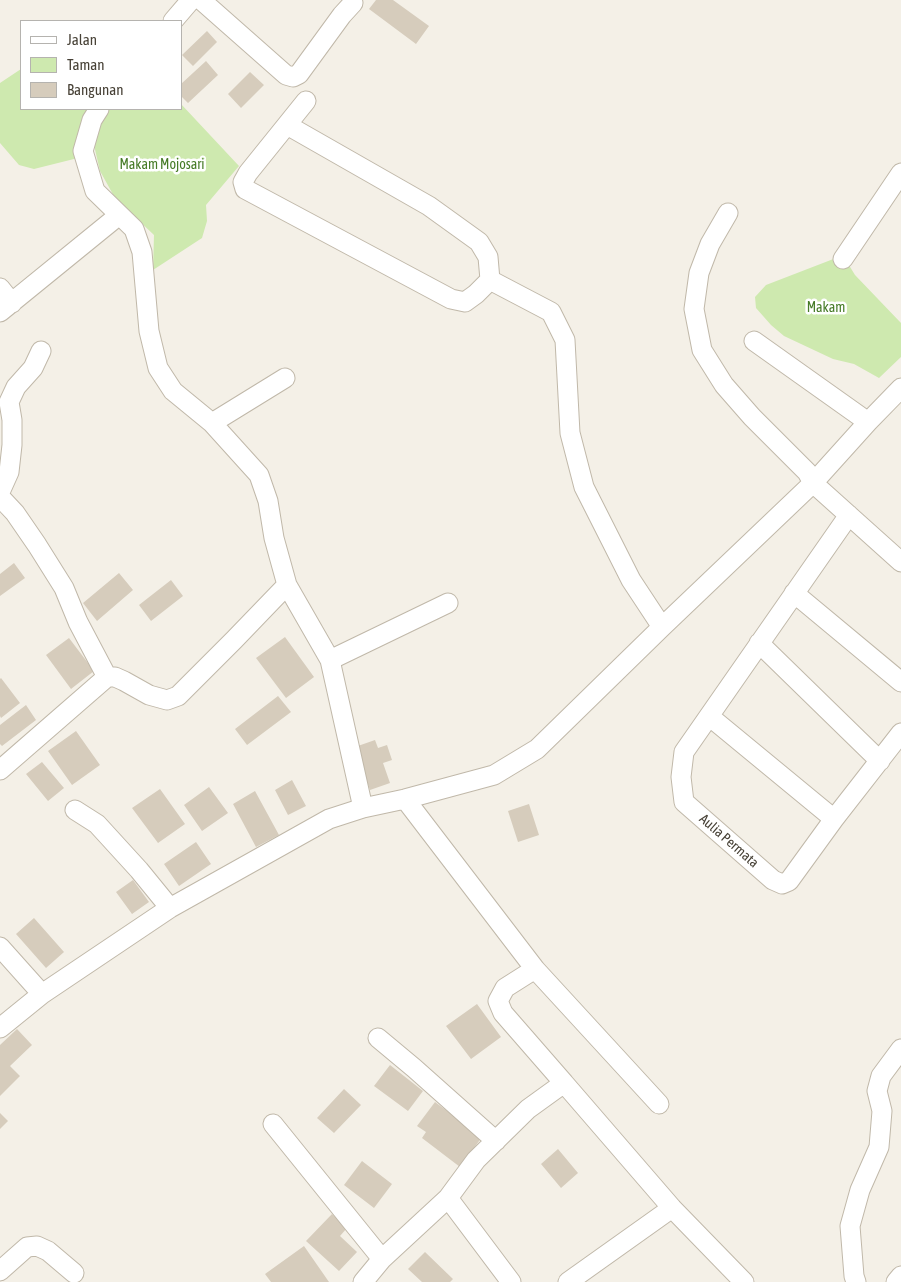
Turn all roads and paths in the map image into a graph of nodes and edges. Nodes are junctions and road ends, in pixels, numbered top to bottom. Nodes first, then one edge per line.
1 (191, 0) edge
2 (201, 0) edge
3 (353, 3) dead end
4 (174, 20) edge
5 (306, 101) dead end
6 (98, 110) edge
7 (287, 125) junction
8 (901, 173) edge
9 (728, 214) dead end
10 (118, 216) junction
11 (844, 259) dead end
12 (490, 280) junction
13 (0, 288) edge
14 (6, 307) edge
15 (754, 341) dead end
16 (41, 351) dead end
17 (285, 378) dead end
18 (901, 388) edge
19 (868, 422) junction
20 (212, 423) junction
21 (813, 483) junction
22 (0, 492) edge
23 (0, 497) edge
24 (849, 515) junction
25 (901, 562) edge
26 (287, 585) junction
27 (794, 593) junction
28 (448, 603) dead end
29 (662, 627) junction
30 (759, 643) junction
31 (330, 660) junction
32 (107, 677) junction
33 (901, 682) edge
34 (709, 716) junction
35 (901, 733) edge
36 (880, 761) junction
37 (0, 768) edge
38 (405, 799) junction
39 (363, 808) junction
40 (75, 810) dead end
41 (834, 819) junction
42 (170, 908) junction
43 (0, 947) edge
44 (535, 968) junction
45 (42, 994) junction
46 (0, 1028) edge
47 (378, 1038) dead end
48 (901, 1049) edge
49 (564, 1083) junction
50 (659, 1104) dead end
51 (273, 1124) dead end
52 (496, 1141) junction
53 (448, 1198) junction
54 (672, 1208) junction
55 (382, 1260) junction
56 (0, 1271) edge
57 (74, 1273) dead end
58 (901, 1276) edge
59 (363, 1282) edge
60 (511, 1282) edge
61 (568, 1282) edge
62 (744, 1282) edge
63 (856, 1282) edge
64 (896, 1282) edge

1 - 4 street
2 - 3 street
5 - 7 street
6 - 10 street
7 - 12 street
7 - 12 street
8 - 11 street
9 - 21 street
10 - 14 street
10 - 20 street
12 - 29 street
13 - 14 street
15 - 19 street
16 - 22 street
17 - 20 street
18 - 19 street
19 - 21 street
20 - 26 street
21 - 24 street
21 - 29 street
23 - 32 street
24 - 25 street
24 - 27 street, Aulia Permata
26 - 31 street
26 - 32 street
27 - 30 street, Aulia Permata
27 - 33 street
28 - 31 street
29 - 38 street
30 - 34 street, Aulia Permata
30 - 36 street
31 - 39 street
32 - 37 street
34 - 41 street
34 - 41 street, Aulia Permata
35 - 36 street, Aulia Permata
36 - 41 street, Aulia Permata
38 - 39 street
38 - 44 street
39 - 42 street
40 - 42 street
42 - 45 street
43 - 45 street
44 - 49 street
44 - 50 street
45 - 46 street
47 - 52 street
48 - 63 street
49 - 52 street
49 - 54 street
51 - 55 street
52 - 53 street
53 - 55 street
53 - 60 street
54 - 61 street
54 - 62 street
55 - 59 street
56 - 57 street
58 - 64 street

